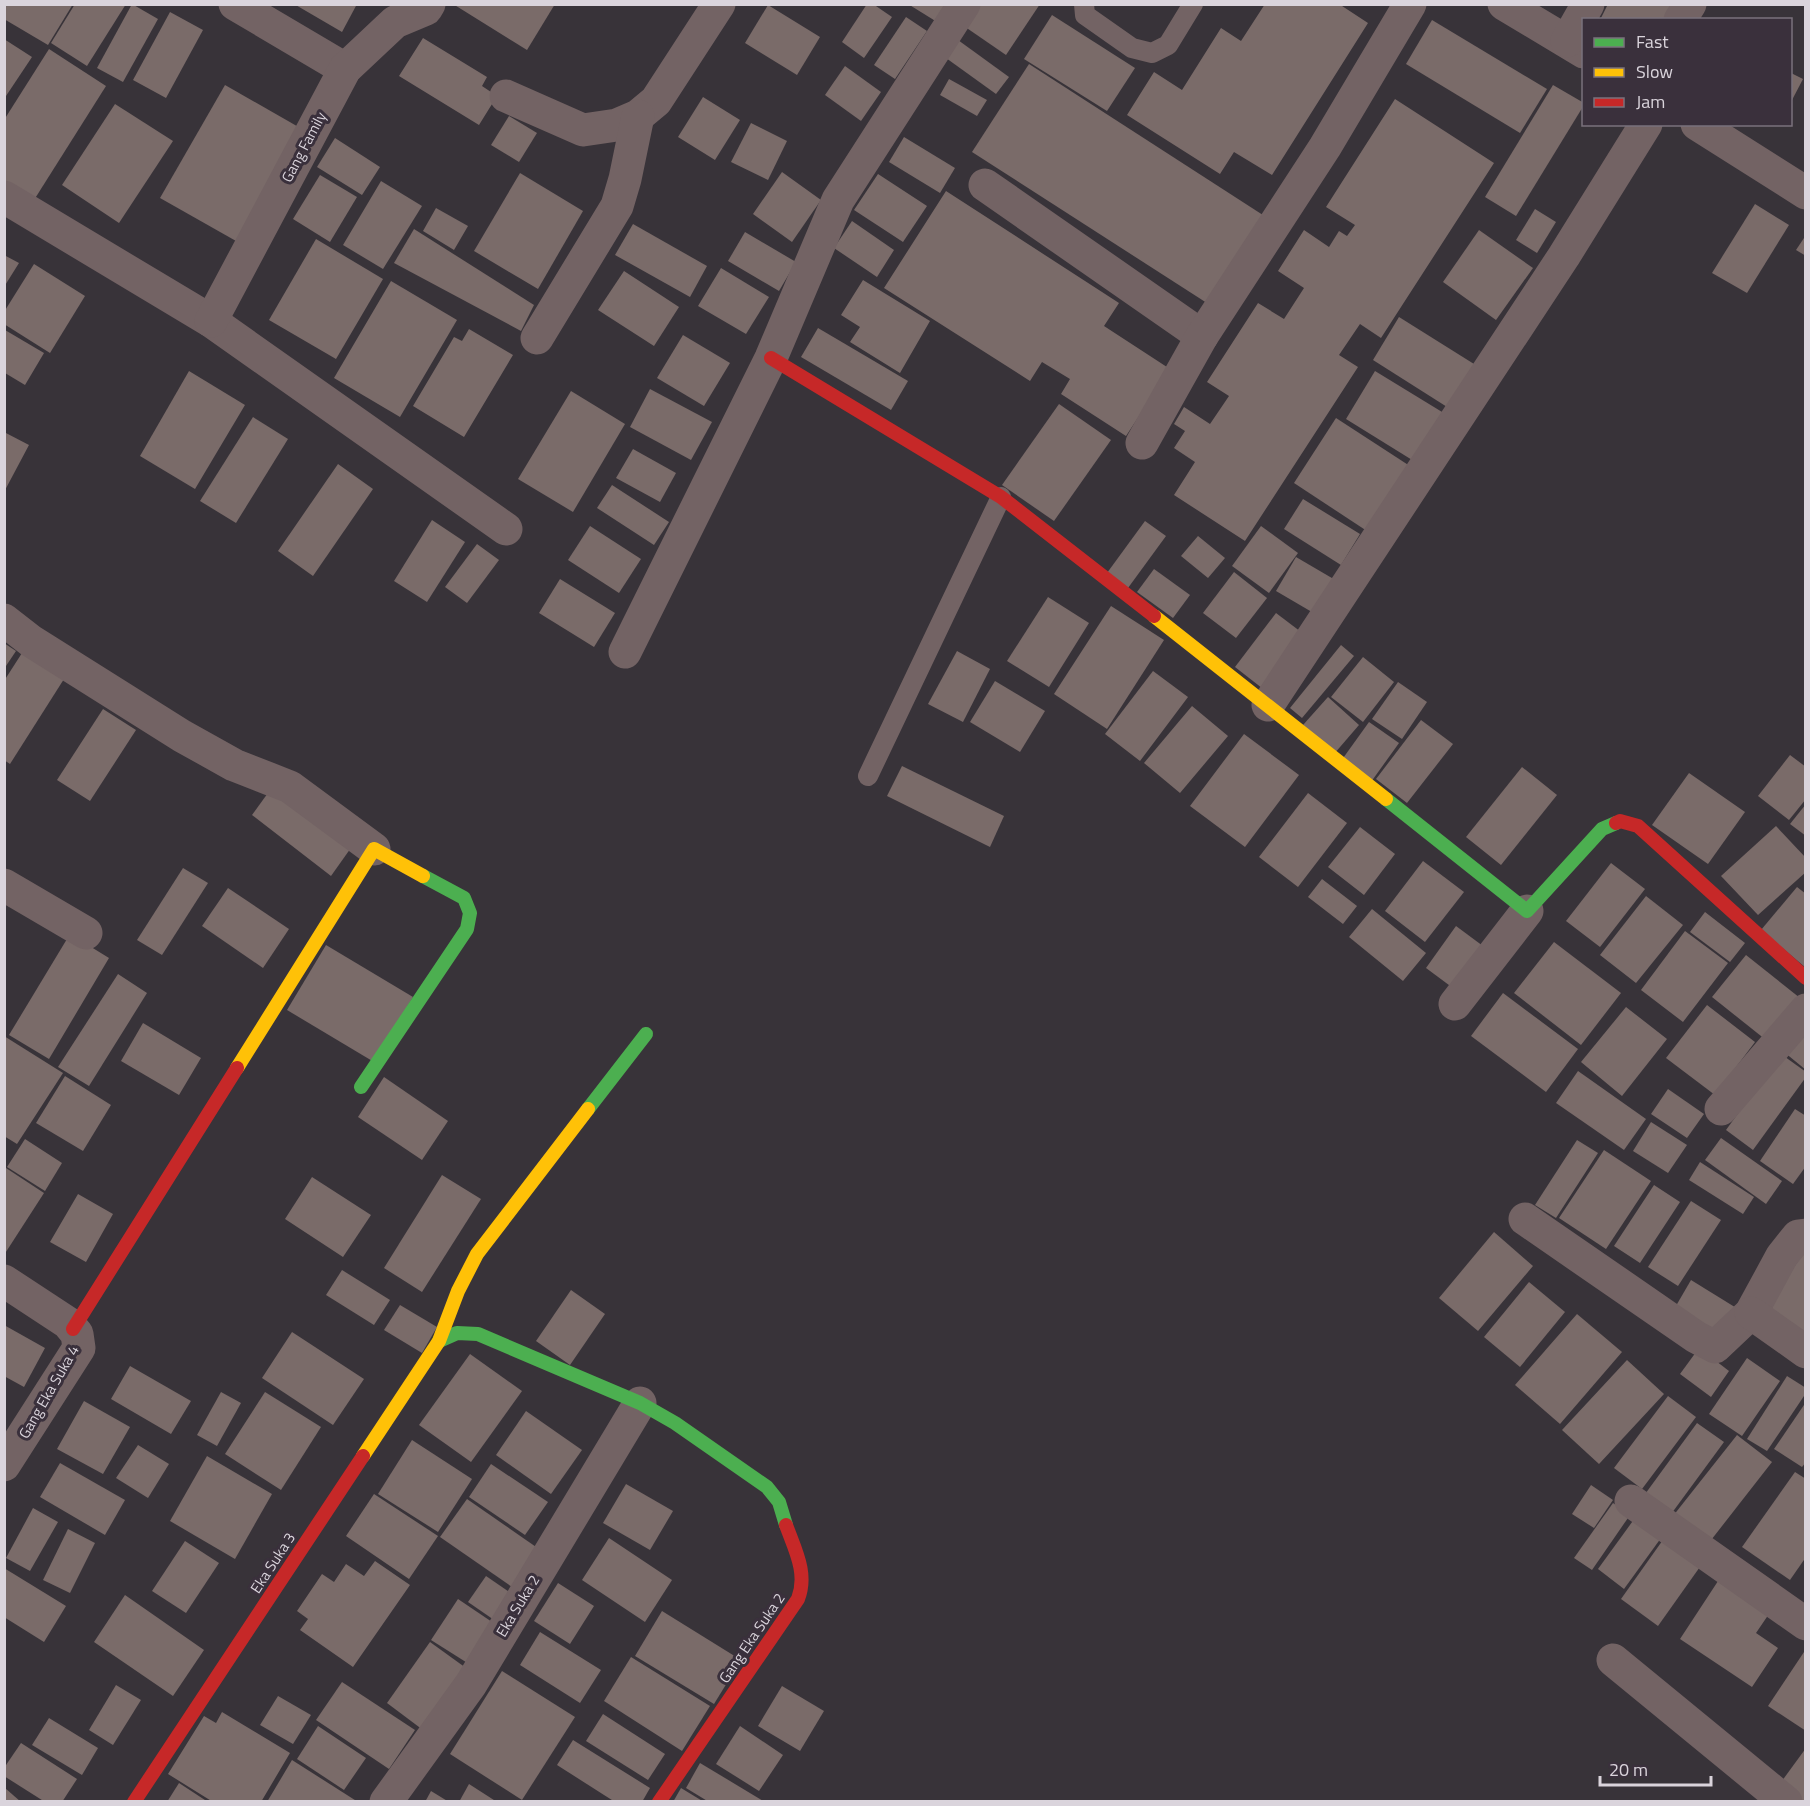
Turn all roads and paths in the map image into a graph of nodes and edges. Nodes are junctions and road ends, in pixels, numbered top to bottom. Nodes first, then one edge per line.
1 (235, 4) edge
2 (429, 4) edge
3 (719, 4) edge
4 (964, 4) edge
5 (1084, 4) edge
6 (1194, 4) edge
7 (1410, 4) edge
8 (1504, 4) edge
9 (1690, 4) edge
10 (1681, 18) edge
11 (1582, 23) edge
12 (1575, 46) edge
13 (345, 69) junction
14 (506, 96) dead end
15 (639, 116) junction
16 (1645, 126) edge
17 (1700, 126) edge
18 (985, 185) dead end
19 (1806, 193) edge
20 (4, 197) edge
21 (211, 321) junction
22 (1202, 336) junction
23 (537, 338) dead end
24 (771, 358) junction
25 (1143, 443) dead end
26 (1001, 497) junction
27 (506, 529) dead end
28 (4, 620) edge
29 (625, 652) dead end
30 (1268, 705) junction
31 (868, 776) dead end
32 (374, 849) junction
33 (4, 885) edge
34 (1527, 911) junction
35 (86, 933) dead end
36 (1806, 978) edge
37 (1455, 1004) dead end
38 (1806, 1010) edge
39 (646, 1034) dead end
40 (361, 1087) dead end
41 (1722, 1109) dead end
42 (1525, 1219) dead end
43 (1806, 1235) edge
44 (4, 1281) edge
45 (1751, 1313) junction
46 (73, 1329) junction
47 (439, 1341) junction
48 (1806, 1352) edge
49 (640, 1403) junction
50 (4, 1465) edge
51 (1631, 1501) dead end
52 (1806, 1624) edge
53 (1613, 1660) dead end
54 (134, 1802) edge
55 (386, 1802) edge
56 (659, 1802) edge
57 (1786, 1802) edge

1 - 13 street
2 - 13 street, Gang Family
3 - 15 street
4 - 24 street
5 - 6 lane
7 - 22 street
8 - 12 street
9 - 10 street
11 - 12 street
13 - 21 street, Gang Family
14 - 15 street
15 - 23 street
16 - 30 street
17 - 19 street
18 - 22 street
20 - 21 street
21 - 27 street
22 - 25 street
24 - 26 street
24 - 29 street
26 - 30 street
26 - 31 lane
28 - 32 street
30 - 34 street
32 - 40 street
32 - 46 street
33 - 35 street
34 - 36 street
34 - 37 street
38 - 41 street
39 - 47 street, Eka Suka 3
42 - 45 street
43 - 45 street
44 - 46 street, Gang Eka Suka 4
45 - 48 street
46 - 50 street, Gang Eka Suka 4
47 - 49 street, Gang Eka Suka 2
47 - 54 street, Eka Suka 3
49 - 55 street, Eka Suka 2
49 - 56 street, Gang Eka Suka 2
51 - 52 street
53 - 57 street

